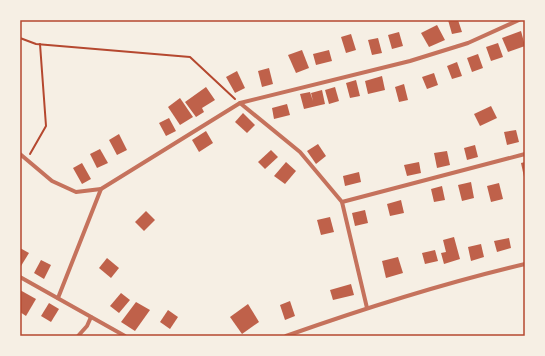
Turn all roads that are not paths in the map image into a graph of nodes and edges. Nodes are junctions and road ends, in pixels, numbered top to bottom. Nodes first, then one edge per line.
1 (519, 20) edge
2 (240, 103) junction
3 (20, 154) edge
4 (525, 154) edge
5 (101, 189) junction
6 (342, 202) junction
7 (525, 264) edge
8 (20, 277) edge
9 (58, 298) junction
10 (367, 308) junction
11 (91, 317) junction
12 (78, 336) edge
13 (125, 336) edge
14 (286, 336) edge

1 - 2 street
2 - 5 street
2 - 6 street
3 - 5 street
4 - 6 street
5 - 9 street
6 - 10 street
7 - 10 street
8 - 9 street
9 - 11 street
10 - 14 street
11 - 12 street
11 - 13 street

